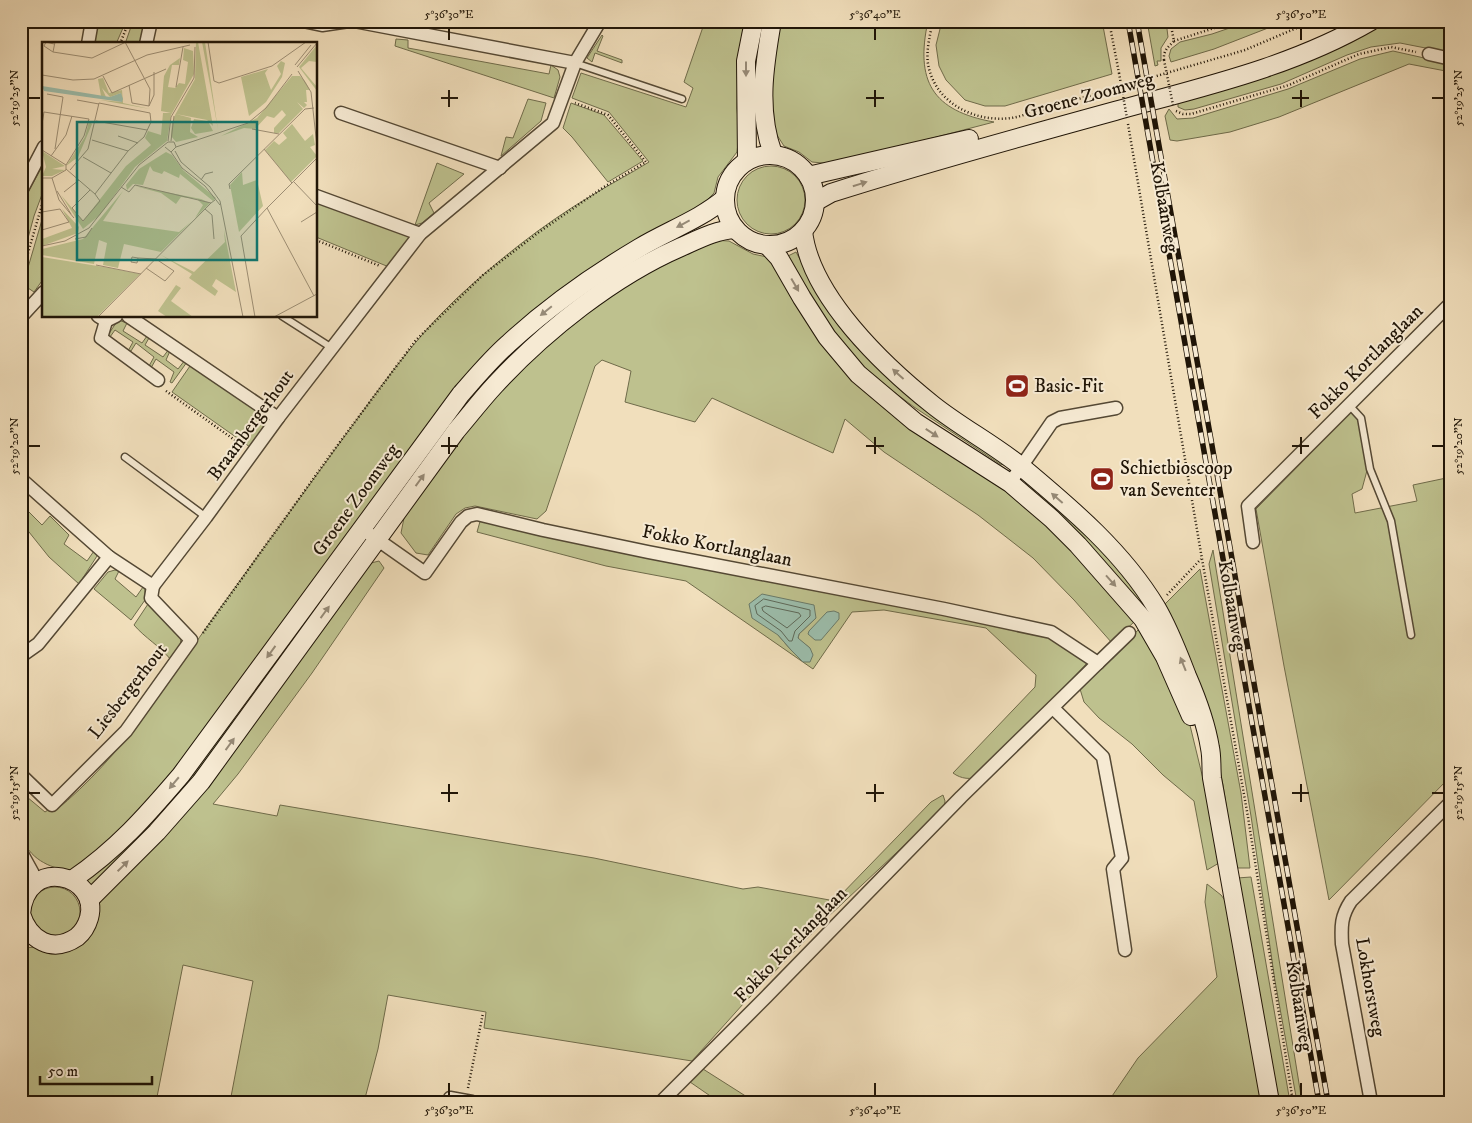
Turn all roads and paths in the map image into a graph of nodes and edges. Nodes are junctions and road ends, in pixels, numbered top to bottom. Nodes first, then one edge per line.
1 (92, 21) edge
2 (128, 21) edge
3 (151, 21) edge
4 (303, 21) edge
5 (349, 21) edge
6 (354, 21) edge
7 (600, 21) edge
8 (754, 21) edge
9 (772, 21) edge
10 (933, 21) edge
11 (1109, 21) edge
12 (1170, 21) edge
13 (1236, 21) edge
14 (1313, 21) edge
15 (1351, 21) edge
16 (1371, 21) edge
17 (1174, 41) junction
18 (88, 42) edge
19 (121, 42) edge
20 (146, 42) edge
21 (1429, 54) joint
22 (1451, 59) edge
23 (575, 63) junction
24 (562, 99) junction
25 (682, 99) dead end
26 (341, 113) dead end
27 (42, 151) edge
28 (773, 154) junction
29 (747, 161) junction
30 (500, 168) junction
31 (808, 176) junction
32 (21, 191) edge
33 (318, 197) edge
34 (724, 199) junction
35 (815, 202) junction
36 (42, 205) edge
37 (735, 229) junction
38 (803, 231) junction
39 (420, 234) junction
40 (318, 241) edge
41 (768, 245) junction
42 (392, 271) junction
43 (21, 276) edge
44 (42, 294) edge
45 (1451, 303) edge
46 (21, 317) edge
47 (107, 318) edge
48 (131, 318) edge
49 (285, 318) edge
50 (332, 348) junction
51 (158, 380) joint
52 (1349, 405) junction
53 (1116, 408) dead end
54 (278, 418) junction
55 (253, 452) junction
56 (125, 457) dead end
57 (1022, 467) junction
58 (21, 479) edge
59 (1010, 483) junction
60 (206, 517) junction
61 (361, 528) junction
62 (377, 539) junction
63 (1253, 542) dead end
64 (110, 557) junction
65 (1202, 559) junction
66 (153, 586) junction
67 (1156, 607) junction
68 (1128, 633) dead end
69 (1411, 635) dead end
70 (191, 640) junction
71 (21, 656) edge
72 (1098, 663) junction
73 (1053, 708) junction
74 (21, 775) edge
75 (1212, 778) junction
76 (1451, 802) edge
77 (21, 852) edge
78 (72, 880) junction
79 (38, 881) junction
80 (89, 900) junction
81 (21, 914) edge
82 (27, 937) edge
83 (1124, 950) dead end
84 (482, 1013) dead end
85 (469, 1101) edge
86 (449, 1102) edge
87 (661, 1102) edge
88 (1270, 1102) edge
89 (1293, 1102) edge
90 (1371, 1102) edge

1 - 18 street
2 - 19 path
3 - 20 street
4 - 5 street
6 - 23 street
7 - 23 street, Braambergerhout
8 -> 29 main road
9 - 28 main road
10 - 14 path
11 - 65 path, Kolbaanweg, bridge
12 - 17 path
13 - 17 path
15 - 31 main road, Groene Zoomweg
35 -> 16 main road, Groene Zoomweg
17 - 21 path, bridge
21 - 22 street
23 - 24 street, Braambergerhout
23 - 25 lane
24 - 30 street, Braambergerhout
24 - 70 path
26 - 30 street
27 - 32 street
28 - 29 main road
28 - 31 main road
29 - 34 main road
30 - 39 street, Braambergerhout
31 - 35 main road
33 - 39 street
34 - 37 main road
34 -> 61 main road, Groene Zoomweg
35 - 38 main road
36 - 43 path
37 - 41 main road
62 -> 37 main road
38 - 41 main road
57 -> 38 main road
39 - 42 street, Braambergerhout
40 - 42 path
41 -> 59 main road
42 - 50 street, Braambergerhout
44 - 46 street
45 - 52 street, Fokko Kortlanglaan
47 - 51 street
48 - 54 street
49 - 50 lane
50 - 54 street, Braambergerhout
51 - 55 path
52 - 63 street, Fokko Kortlanglaan
52 - 69 lane
53 - 57 street
54 - 55 street, Braambergerhout
55 - 60 street, Braambergerhout
56 - 60 lane
57 - 59 street
67 -> 57 main road
58 - 64 street
59 -> 75 main road
60 - 66 street, Braambergerhout
61 - 62 street, Fokko Kortlanglaan
61 -> 78 main road, Groene Zoomweg
62 - 72 street, Fokko Kortlanglaan
80 -> 62 main road
64 - 66 street
64 - 71 street
65 - 67 path
65 - 89 path, Kolbaanweg
66 - 70 street, Liesbergerhout
75 -> 67 main road
68 - 72 street, Fokko Kortlanglaan
70 - 74 street, Liesbergerhout
72 - 73 street, Fokko Kortlanglaan
73 - 83 street
73 - 87 street, Fokko Kortlanglaan
75 - 88 main road
76 - 90 street, Lokhorstweg
77 - 79 street
78 - 79 main road
78 - 80 main road
79 - 81 main road
80 - 82 main road
81 - 82 main road
84 - 85 path
85 - 86 street

